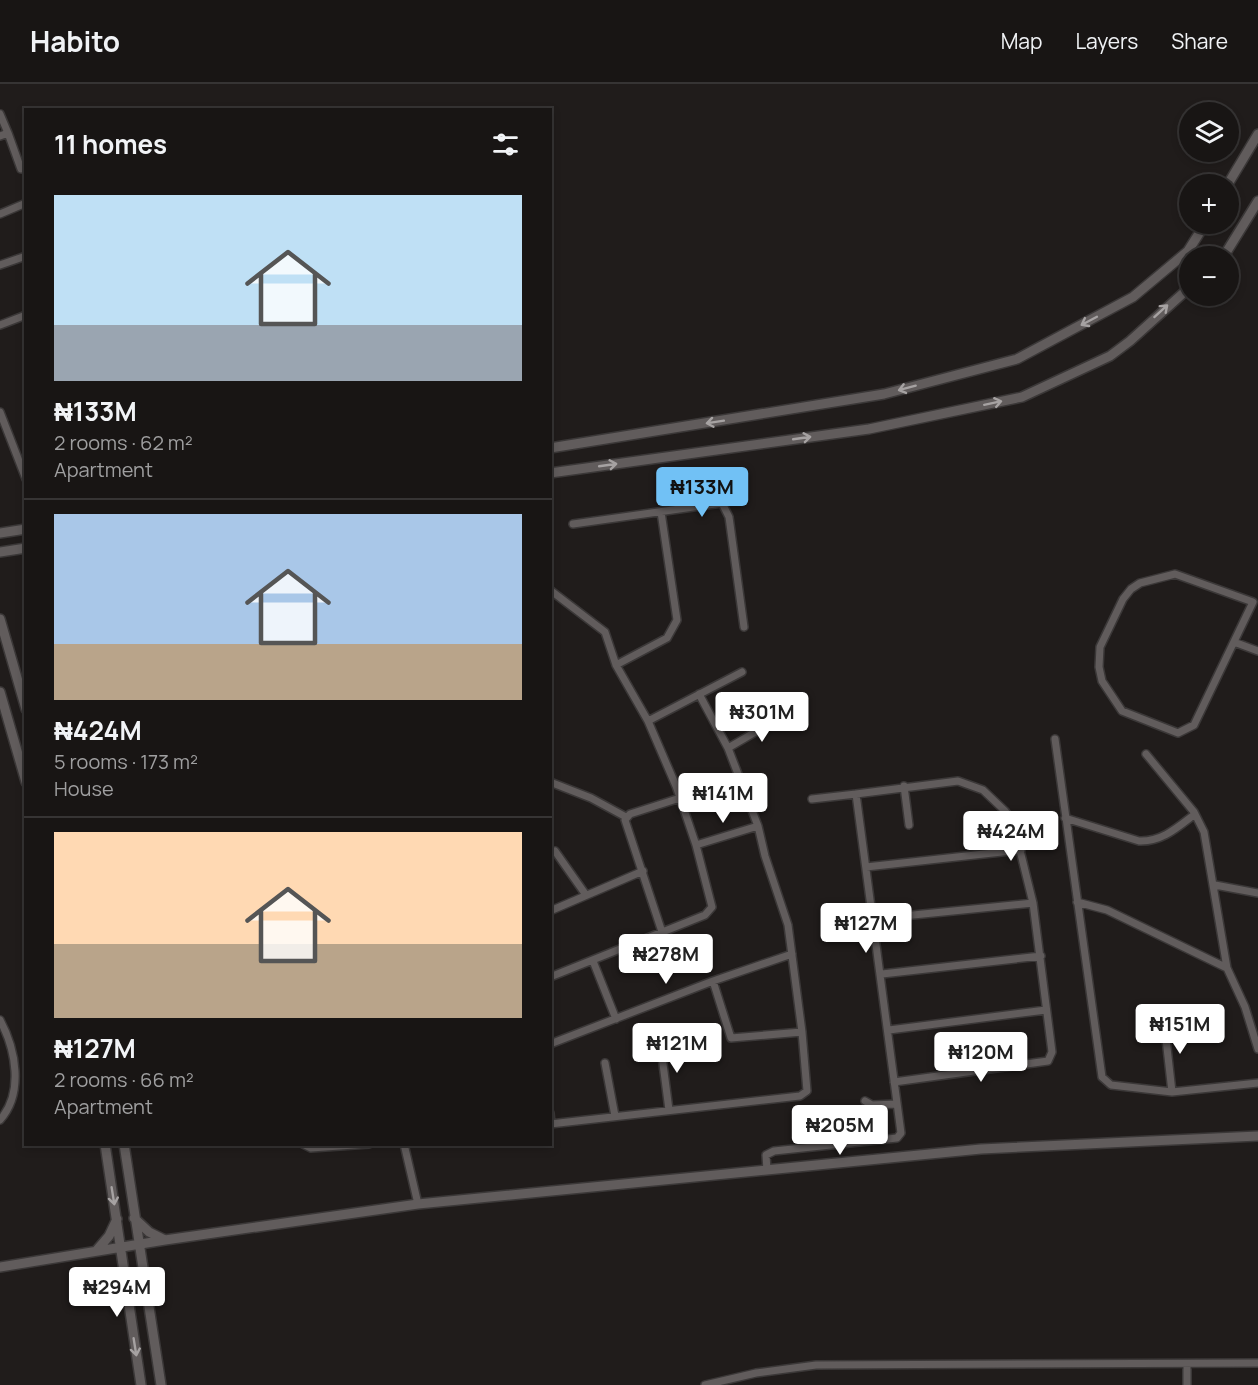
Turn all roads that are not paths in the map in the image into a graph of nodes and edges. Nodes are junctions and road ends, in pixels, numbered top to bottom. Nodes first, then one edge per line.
1 (0, 114) edge
2 (1258, 134) edge
3 (4, 135) edge
4 (21, 169) dead end
5 (1234, 174) edge
6 (1258, 201) edge
7 (24, 205) edge
8 (0, 214) edge
9 (1198, 234) edge
10 (1230, 246) edge
11 (24, 257) edge
12 (0, 266) edge
13 (1179, 296) edge
14 (24, 318) edge
15 (0, 325) edge
16 (0, 412) edge
17 (552, 448) edge
18 (552, 473) edge
19 (24, 474) edge
20 (661, 512) junction
21 (573, 524) dead end
22 (24, 529) edge
23 (0, 532) edge
24 (24, 548) edge
25 (0, 552) edge
26 (552, 591) edge
27 (0, 619) edge
28 (744, 627) dead end
29 (1234, 642) junction
30 (1258, 651) edge
31 (616, 665) junction
32 (742, 672) dead end
33 (0, 692) edge
34 (699, 694) junction
35 (24, 702) edge
36 (783, 716) dead end
37 (648, 721) junction
38 (1054, 739) dead end
39 (728, 748) junction
40 (1146, 754) dead end
41 (24, 775) edge
42 (552, 783) edge
43 (904, 786) junction
44 (856, 794) junction
45 (680, 798) junction
46 (812, 799) dead end
47 (1195, 814) junction
48 (626, 817) junction
49 (1065, 818) junction
50 (909, 825) dead end
51 (758, 826) junction
52 (696, 845) junction
53 (1021, 850) junction
54 (555, 851) dead end
55 (866, 867) junction
56 (643, 871) junction
57 (1215, 885) junction
58 (1258, 893) edge
59 (586, 895) junction
60 (1077, 902) junction
61 (1033, 903) junction
62 (552, 910) edge
63 (873, 919) junction
64 (662, 932) junction
65 (792, 954) junction
66 (1041, 956) junction
67 (593, 960) junction
68 (1227, 968) junction
69 (882, 974) junction
70 (552, 976) edge
71 (712, 981) junction
72 (1046, 1010) junction
73 (616, 1019) junction
74 (0, 1020) edge
75 (1164, 1021) dead end
76 (889, 1030) junction
77 (802, 1032) junction
78 (660, 1041) dead end
79 (552, 1043) edge
80 (1258, 1049) edge
81 (604, 1063) dead end
82 (894, 1082) junction
83 (1258, 1083) edge
84 (1172, 1092) junction
85 (865, 1101) dead end
86 (897, 1104) junction
87 (669, 1110) junction
88 (615, 1116) junction
89 (0, 1120) edge
90 (552, 1124) edge
91 (1258, 1136) edge
92 (105, 1146) edge
93 (124, 1146) edge
94 (307, 1146) edge
95 (341, 1146) edge
96 (404, 1146) edge
97 (767, 1170) junction
98 (418, 1204) junction
99 (134, 1218) junction
100 (117, 1220) junction
101 (165, 1239) junction
102 (139, 1244) junction
103 (121, 1247) junction
104 (96, 1250) junction
105 (0, 1267) edge
106 (1258, 1363) edge
107 (1187, 1365) junction
108 (141, 1385) edge
109 (161, 1385) edge
110 (705, 1385) edge
111 (1187, 1385) edge

1 - 3 street
2 - 5 street
3 - 4 street
6 - 10 street
7 - 8 street
9 -> 17 street
11 - 12 street
18 -> 13 street
14 - 15 street
16 - 19 street
20 - 21 street
20 - 28 street
20 - 31 street
22 - 23 street
24 - 25 street
26 - 31 street
27 - 35 street
29 - 29 street
29 - 30 street
31 - 37 street
32 - 34 street
33 - 41 street
34 - 37 street
34 - 39 street
36 - 39 street
37 - 45 street
38 - 49 street
39 - 51 street
40 - 47 street
42 - 48 street
43 - 44 street
43 - 50 street
43 - 53 street
44 - 46 street
44 - 55 street
45 - 48 street
45 - 52 street
47 - 49 street
47 - 57 street
48 - 56 street
49 - 60 street
51 - 52 street
51 - 65 street
52 - 64 street
53 - 55 street
53 - 61 street
54 - 59 street
55 - 63 street
56 - 59 street
56 - 64 street
57 - 58 street
57 - 68 street
59 - 62 street
60 - 68 street
60 - 84 street
61 - 63 street
61 - 66 street
63 - 69 street
64 - 67 street
65 - 71 street
65 - 77 street
66 - 69 street
66 - 72 street
67 - 70 street
67 - 73 street
68 - 80 street
69 - 76 street
71 - 73 street
71 - 77 street
72 - 76 street
72 - 82 street
73 - 79 street
74 - 89 street
75 - 84 street
76 - 82 street
77 - 87 street
78 - 87 street
81 - 88 street
82 - 86 street
83 - 84 street
85 - 86 street
86 - 97 street
87 - 88 street
88 - 90 street
91 - 97 street
92 -> 100 street
93 - 99 street
94 - 95 street
96 - 98 street
97 - 98 street
98 - 101 street
99 - 101 street
99 - 102 street
100 - 103 street
100 - 104 street
101 - 102 street
102 - 103 street
102 - 109 street
103 - 104 street
103 -> 108 street
104 - 105 street
106 - 107 street
107 - 110 street
107 - 111 street

